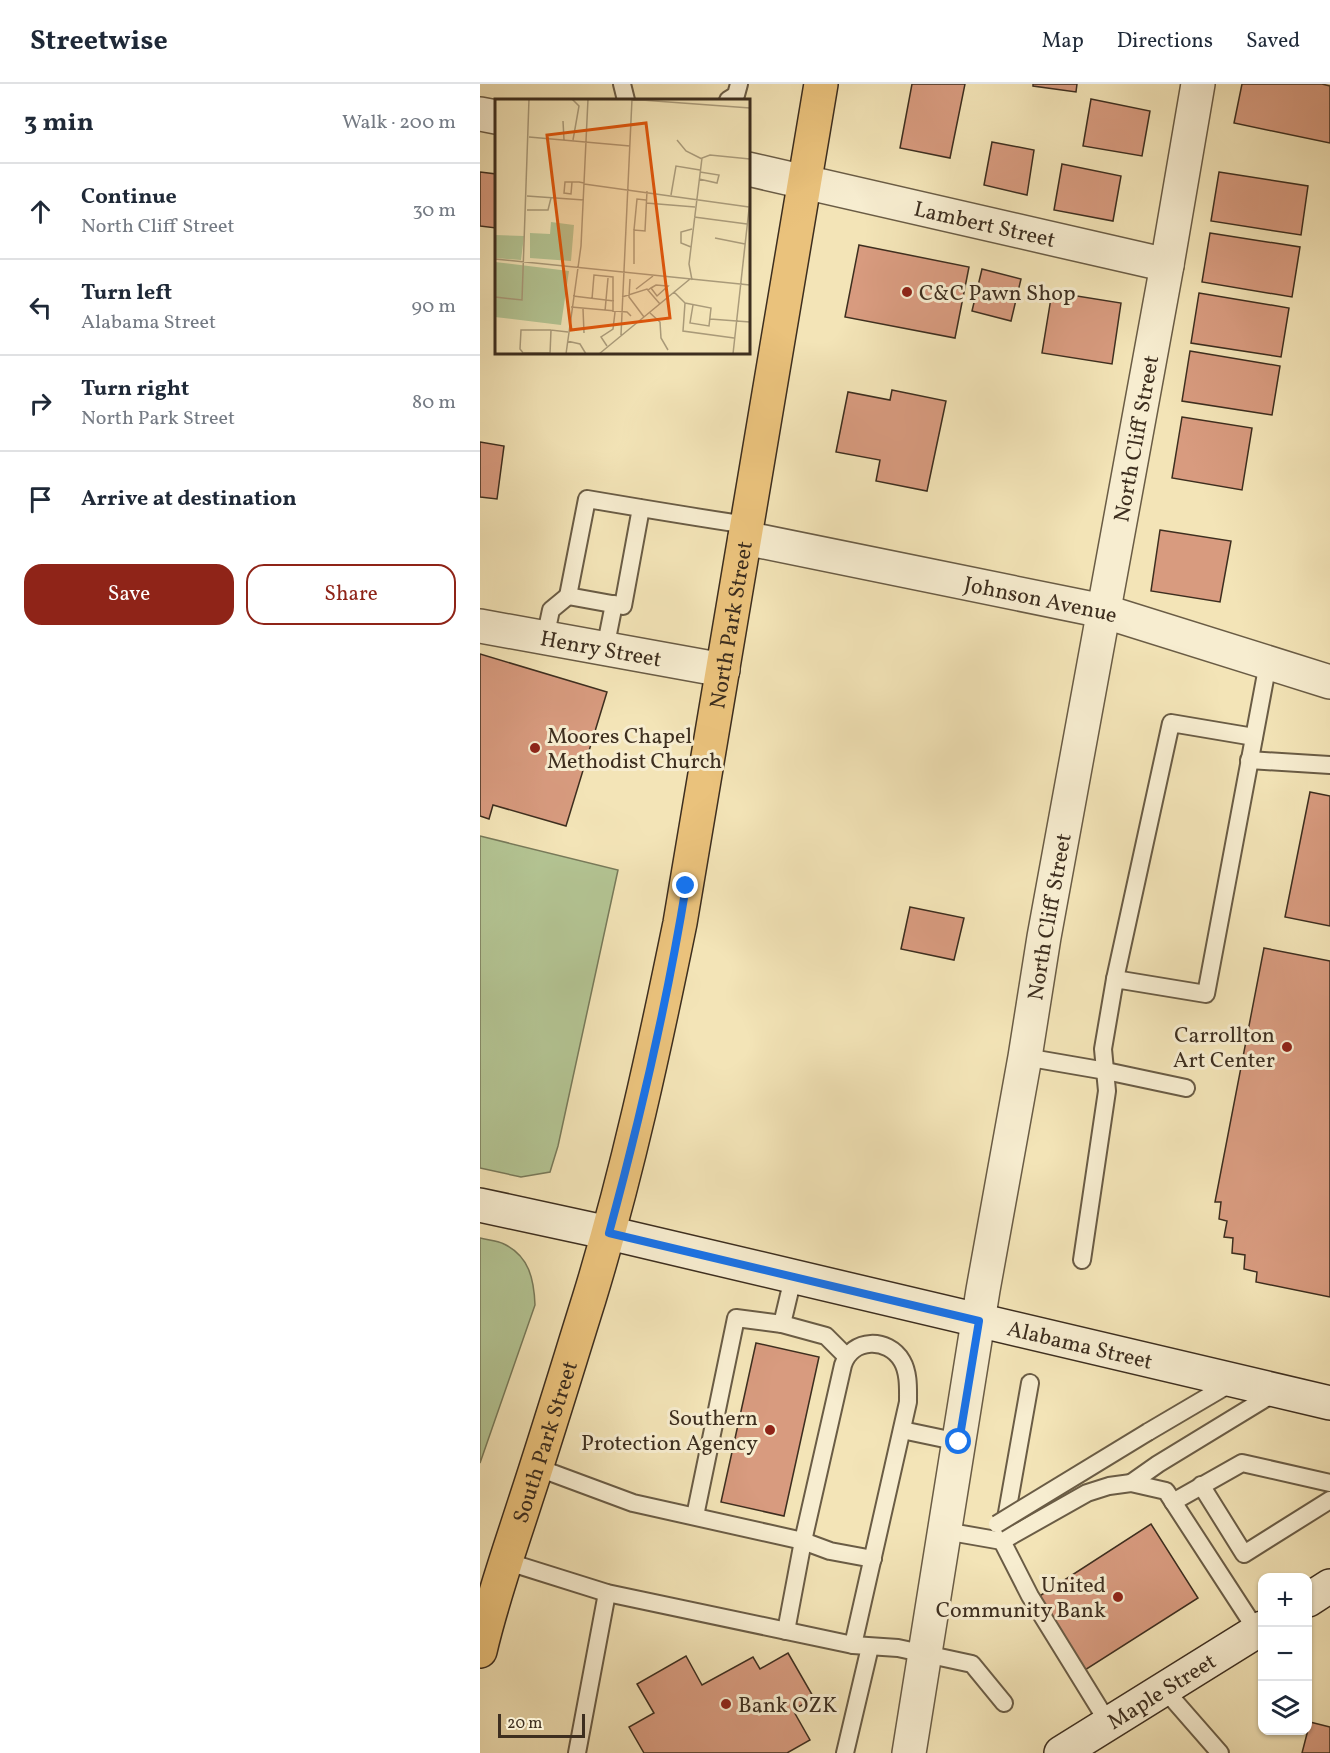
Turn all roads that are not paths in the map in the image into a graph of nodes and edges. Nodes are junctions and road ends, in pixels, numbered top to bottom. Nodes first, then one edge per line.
1 (622, 84) edge
2 (739, 84) edge
3 (821, 84) edge
4 (1198, 84) edge
5 (626, 99) edge
6 (729, 99) edge
7 (480, 114) edge
8 (495, 117) edge
9 (750, 169) edge
10 (805, 180) junction
11 (1167, 265) junction
12 (641, 508) junction
13 (746, 531) junction
14 (568, 596) junction
15 (614, 604) junction
16 (1103, 611) junction
17 (480, 626) edge
18 (545, 638) junction
19 (605, 649) junction
20 (1268, 663) junction
21 (723, 670) junction
22 (1330, 682) edge
23 (1254, 737) junction
24 (1249, 760) junction
25 (1330, 765) edge
26 (1115, 979) junction
27 (1025, 1057) junction
28 (1106, 1071) junction
29 (1186, 1088) dead end
30 (480, 1205) edge
31 (609, 1233) junction
32 (1082, 1260) dead end
33 (793, 1278) junction
34 (979, 1321) junction
35 (782, 1324) junction
36 (846, 1356) junction
37 (1234, 1382) junction
38 (1030, 1383) dead end
39 (1277, 1391) junction
40 (1330, 1404) edge
41 (902, 1430) junction
42 (959, 1442) junction
43 (536, 1467) junction
44 (1131, 1483) junction
45 (1330, 1484) edge
46 (1201, 1485) junction
47 (1330, 1500) edge
48 (1173, 1502) junction
49 (694, 1516) junction
50 (945, 1531) junction
51 (999, 1532) junction
52 (803, 1541) junction
53 (873, 1559) junction
54 (505, 1561) junction
55 (1330, 1586) edge
56 (607, 1593) junction
57 (1312, 1597) edge
58 (1258, 1627) edge
59 (786, 1631) junction
60 (1258, 1631) edge
61 (853, 1645) junction
62 (870, 1647) junction
63 (480, 1651) edge
64 (926, 1655) junction
65 (1164, 1689) junction
66 (1004, 1703) dead end
67 (1109, 1724) junction
68 (576, 1753) edge
69 (845, 1753) edge
70 (909, 1753) edge
71 (1061, 1753) edge
72 (1220, 1753) edge

1 - 5 lane
2 - 6 lane
3 - 10 main road, North Park Street
4 - 11 street, North Cliff Street
7 - 8 street
9 - 10 street, Lambert Street
10 - 11 street, Lambert Street
10 - 13 main road, North Park Street
11 - 16 street, North Cliff Street
12 - 13 lane
12 - 14 lane
12 - 15 lane
13 - 16 street, Johnson Avenue
13 - 21 main road, North Park Street
14 - 15 lane
14 - 18 lane
15 - 19 lane
16 - 20 street, Johnson Avenue
16 - 27 street, North Cliff Street
17 - 18 street, Henry Street
18 - 19 street, Henry Street
19 - 21 street, Henry Street
20 - 22 street, Johnson Avenue
20 - 23 lane
21 - 31 main road, North Park Street
23 - 24 lane
23 - 26 lane
24 - 25 lane
24 - 26 lane
26 - 28 lane
27 - 28 lane
27 - 34 street, North Cliff Street
28 - 29 lane
28 - 32 lane
30 - 31 street, Alabama Street
31 - 33 street, Alabama Street
31 - 43 main road, South Park Street
33 - 34 street, Alabama Street
33 - 35 lane
34 - 37 street, Alabama Street
34 - 42 street, North Cliff Street
35 - 36 lane
35 - 49 lane
36 - 41 lane
36 - 52 lane
37 - 39 street, Alabama Street
37 - 51 lane, bridge
38 - 51 lane
39 - 40 street, Alabama Street
39 - 44 lane
41 - 42 lane
41 - 53 lane
42 - 50 street, North Cliff Street
43 - 49 lane
43 - 54 main road, South Park Street
44 - 48 lane
44 - 51 lane
45 - 46 lane
46 - 47 lane
46 - 48 lane
48 - 58 lane
49 - 52 lane
50 - 51 lane
50 - 64 street, North Cliff Street
51 - 67 lane
52 - 53 lane
52 - 59 lane
53 - 61 lane
54 - 56 lane
54 - 63 main road, South Park Street
55 - 57 street
56 - 59 lane
56 - 68 lane
59 - 61 lane
60 - 65 street, Maple Street
61 - 62 lane
62 - 64 lane
62 - 69 lane
64 - 66 lane
64 - 70 street, North Cliff Street
65 - 67 street, Maple Street
65 - 72 lane
67 - 71 street, Maple Street

